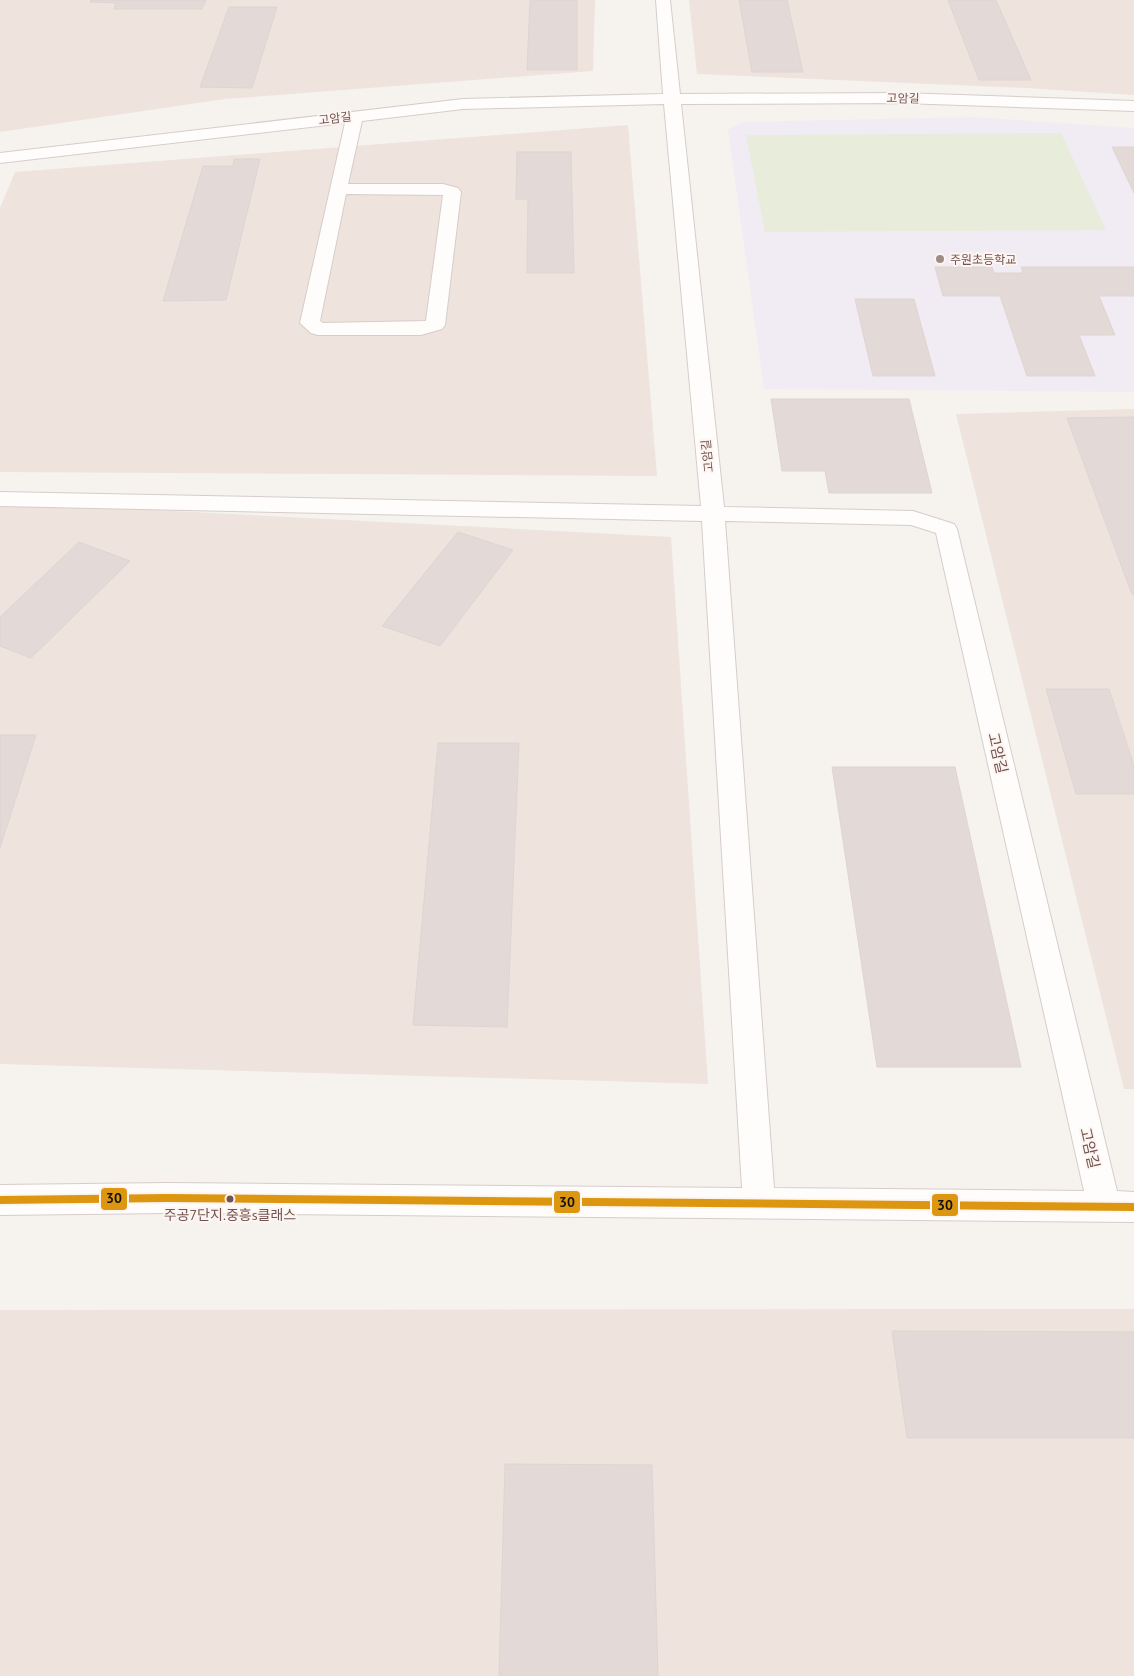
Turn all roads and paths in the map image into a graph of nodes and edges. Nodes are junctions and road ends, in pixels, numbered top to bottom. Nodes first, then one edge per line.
1 (664, 0) edge
2 (672, 99) junction
3 (1134, 106) edge
4 (355, 116) junction
5 (0, 158) edge
6 (338, 189) junction
7 (0, 499) edge
8 (713, 514) junction
9 (0, 1200) edge
10 (759, 1204) junction
11 (1119, 1207) edge

1 - 2 street, 고암길
2 - 3 street, 고암길
2 - 4 street, 고암길
2 - 8 street, 고암길
4 - 5 street, 고암길
4 - 6 street
6 - 6 street
7 - 8 street
8 - 10 street, 고암길
8 - 11 street, 고암길
9 - 10 street, 고암길
10 - 11 street, 고암길

